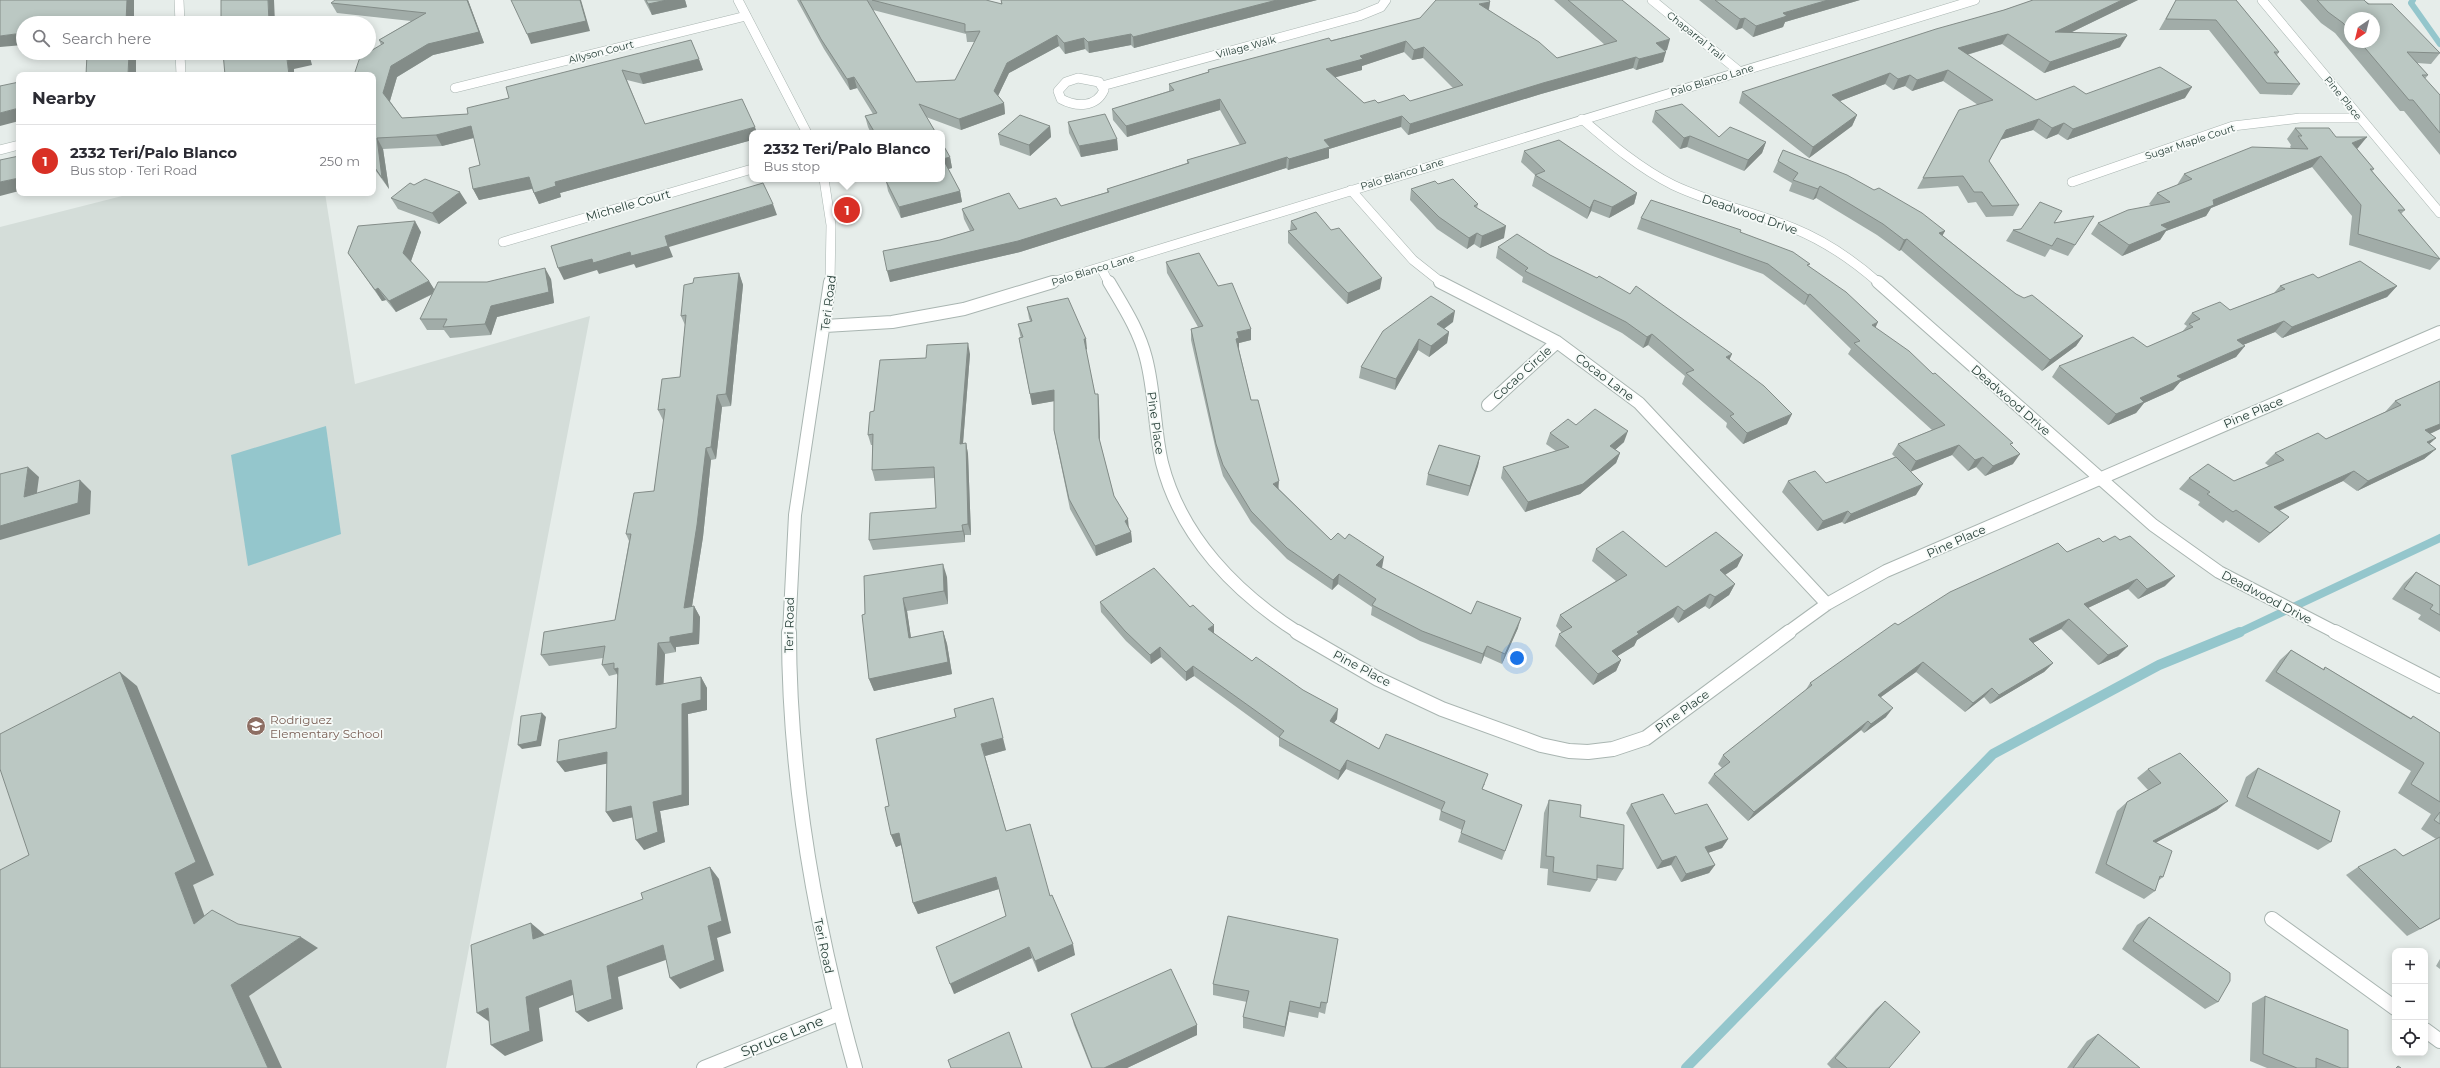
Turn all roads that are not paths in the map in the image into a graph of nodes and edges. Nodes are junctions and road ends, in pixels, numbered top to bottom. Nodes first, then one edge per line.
1 (179, 0) edge
2 (738, 0) edge
3 (1386, 0) edge
4 (1652, 0) edge
5 (1975, 0) edge
6 (2262, 0) edge
7 (180, 16) edge
8 (746, 16) junction
9 (180, 60) edge
10 (181, 72) edge
11 (1740, 72) junction
12 (1102, 86) junction
13 (455, 88) dead end
14 (2359, 118) junction
15 (1582, 119) junction
16 (805, 130) edge
17 (16, 146) edge
18 (0, 150) edge
19 (749, 170) edge
20 (825, 182) edge
21 (2072, 182) dead end
22 (1351, 190) junction
23 (2440, 213) edge
24 (503, 242) dead end
25 (1101, 268) junction
26 (825, 326) junction
27 (2440, 332) edge
28 (1557, 342) junction
29 (1488, 405) dead end
30 (2100, 478) junction
31 (1827, 604) junction
32 (2440, 686) edge
33 (2272, 919) dead end
34 (2392, 1006) edge
35 (838, 1014) junction
36 (2428, 1032) edge
37 (2440, 1041) edge
38 (704, 1068) edge
39 (855, 1068) edge

1 - 7 street
2 - 8 street
3 - 12 street, Village Walk
4 - 11 street, Chaparral Trail
5 - 11 street, Palo Blanco Lane
6 - 14 street, Pine Place
8 - 13 street, Allyson Court
8 - 16 street
9 - 10 street
11 - 15 street, Palo Blanco Lane
12 - 12 street
14 - 21 street, Sugar Maple Court
14 - 23 street, Pine Place
15 - 22 street, Palo Blanco Lane
15 - 30 street, Deadwood Drive
17 - 18 street
19 - 24 street, Michelle Court
20 - 26 street, Teri Road
22 - 25 street, Palo Blanco Lane
22 - 28 street, Cocao Lane
25 - 26 street, Palo Blanco Lane
25 - 31 street, Pine Place
26 - 35 street, Teri Road
27 - 30 street, Pine Place
28 - 29 street, Cocao Circle
28 - 31 street, Cocao Lane
30 - 31 street, Pine Place
30 - 32 street, Deadwood Drive
33 - 34 street
35 - 38 street, Spruce Lane
35 - 39 street, Teri Road
36 - 37 street

